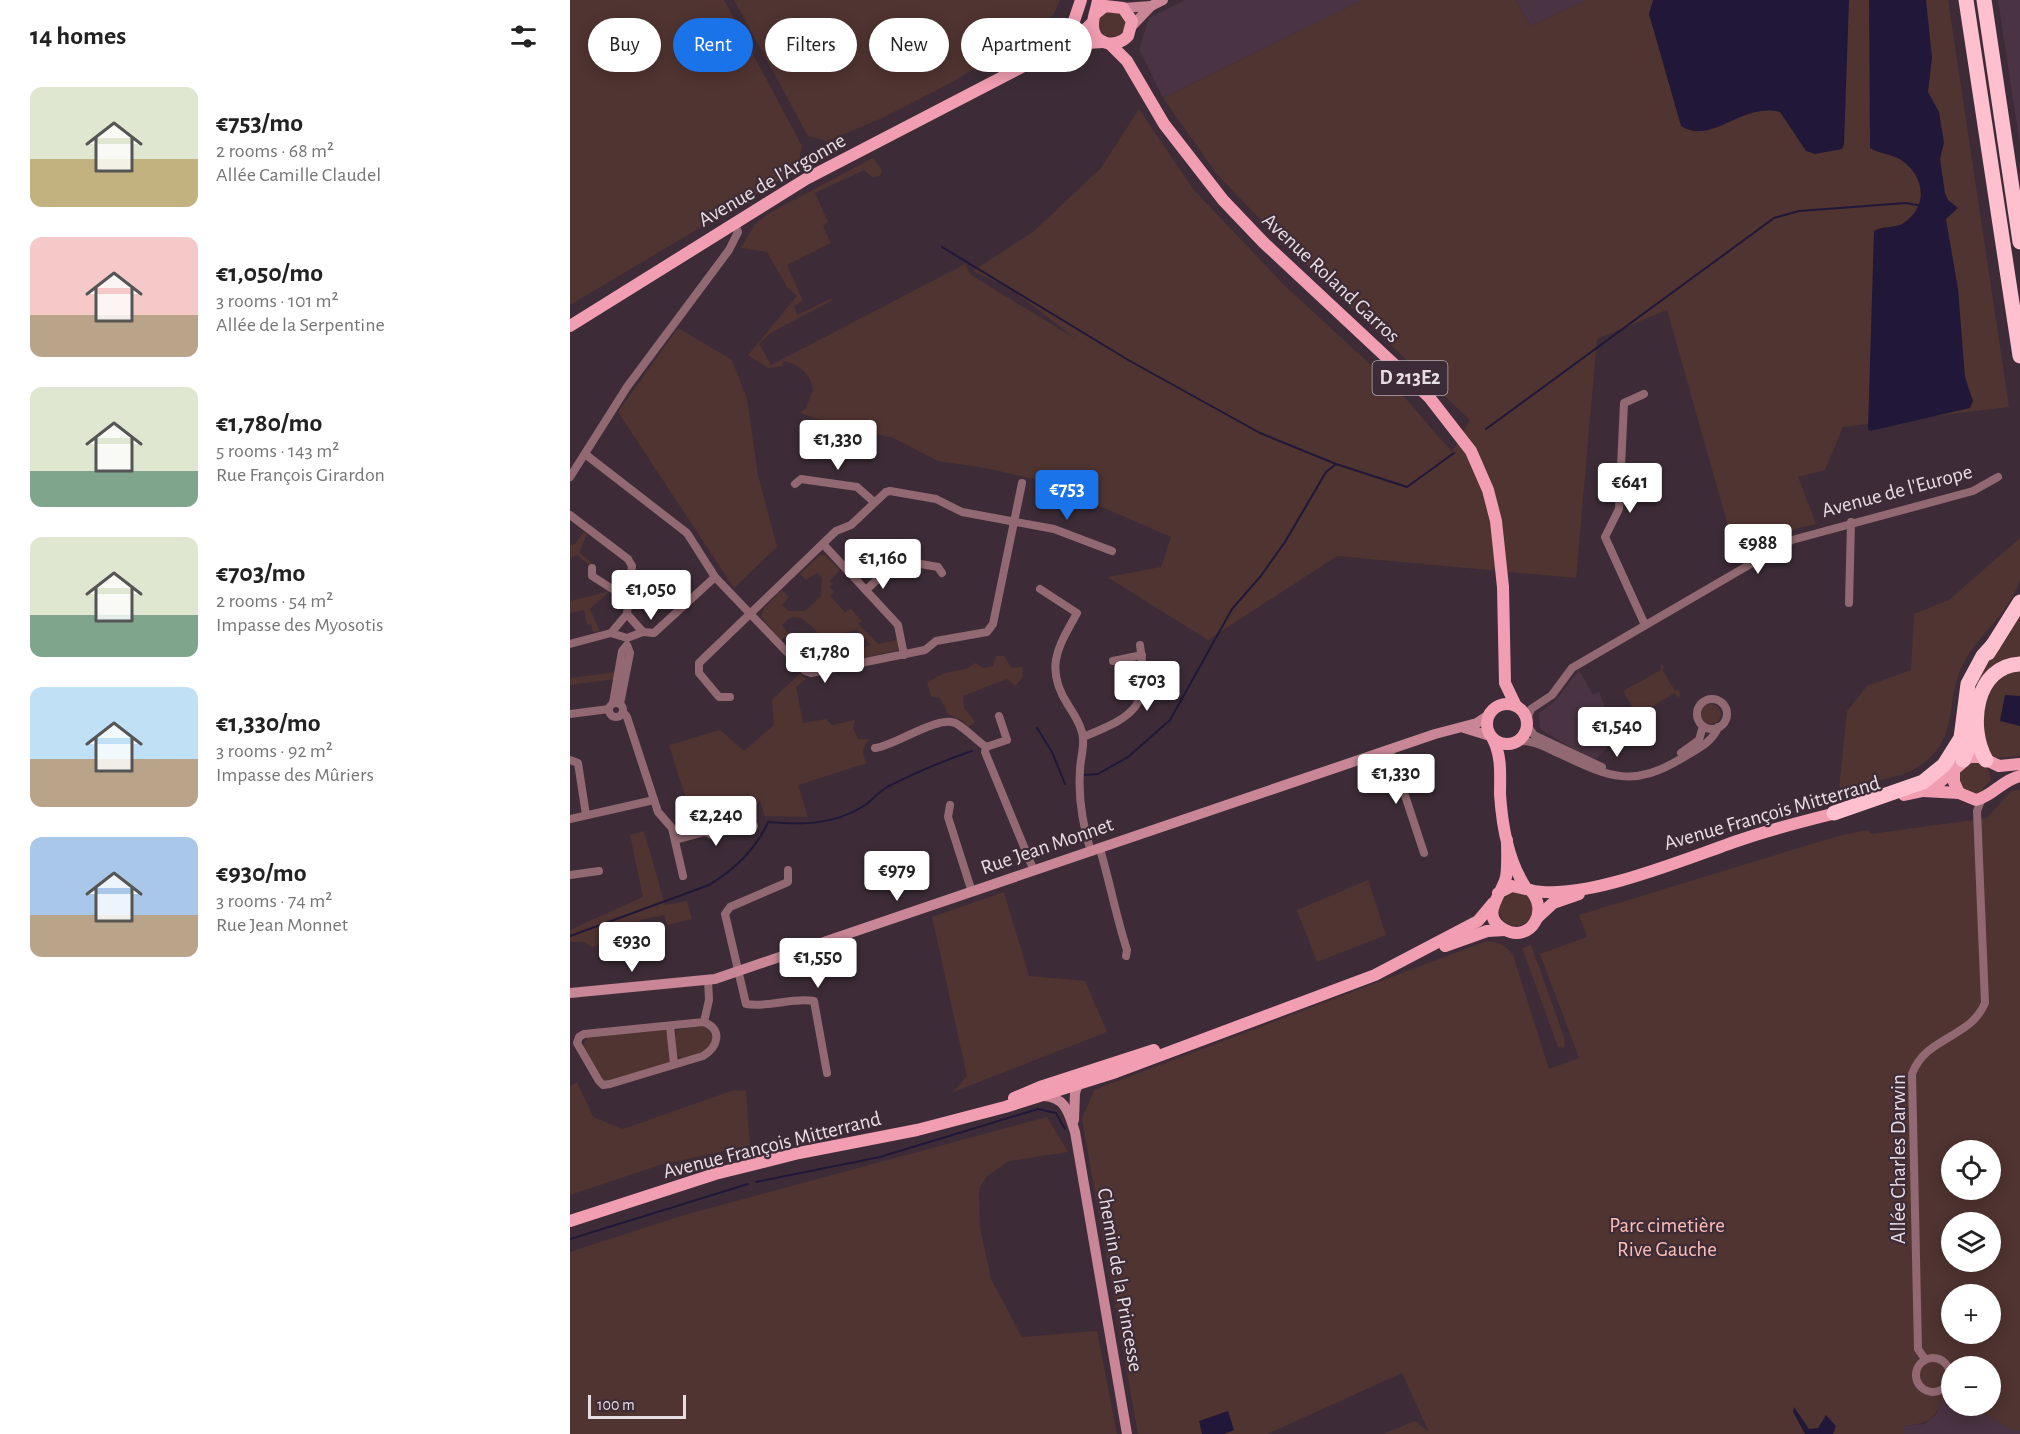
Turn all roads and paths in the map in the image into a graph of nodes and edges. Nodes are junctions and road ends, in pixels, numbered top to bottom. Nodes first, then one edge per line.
1 (1081, 0) edge
2 (1098, 0) edge
3 (1164, 0) edge
4 (1966, 0) edge
5 (1983, 0) edge
6 (1117, 4) edge
7 (1151, 6) junction
8 (1075, 18) edge
9 (1094, 18) junction
10 (1130, 31) junction
11 (1107, 43) junction
12 (1014, 72) edge
13 (999, 80) junction
14 (1178, 142) junction
15 (734, 222) junction
16 (2020, 242) edge
17 (570, 326) edge
18 (2020, 356) edge
19 (1644, 394) dead end
20 (585, 454) junction
21 (570, 477) edge
22 (1998, 477) dead end
23 (1022, 483) dead end
24 (795, 484) dead end
25 (874, 502) junction
26 (570, 515) edge
27 (1014, 522) junction
28 (1851, 522) junction
29 (824, 544) junction
30 (1112, 551) dead end
31 (592, 567) dead end
32 (942, 573) dead end
33 (715, 577) junction
34 (1040, 589) dead end
35 (866, 590) junction
36 (628, 599) junction
37 (2020, 602) edge
38 (1849, 603) dead end
39 (627, 614) junction
40 (751, 614) junction
41 (1645, 625) junction
42 (643, 632) junction
43 (611, 633) junction
44 (627, 642) junction
45 (570, 644) edge
46 (1140, 645) dead end
47 (1993, 645) junction
48 (904, 655) junction
49 (1142, 655) junction
50 (1113, 662) dead end
51 (2020, 664) edge
52 (1505, 683) junction
53 (730, 697) dead end
54 (616, 707) junction
55 (1492, 711) junction
56 (1524, 713) junction
57 (570, 714) edge
58 (999, 717) dead end
59 (1703, 726) junction
60 (1461, 727) junction
61 (1718, 727) junction
62 (1083, 737) junction
63 (1492, 738) junction
64 (1517, 742) junction
65 (986, 747) junction
66 (874, 748) dead end
67 (1390, 750) junction
68 (570, 760) edge
69 (1988, 761) junction
70 (2020, 764) edge
71 (1959, 765) junction
72 (1501, 768) junction
73 (2020, 776) edge
74 (1994, 788) junction
75 (1923, 791) junction
76 (1970, 797) junction
77 (654, 800) junction
78 (950, 805) dead end
79 (1834, 813) junction
80 (586, 815) junction
81 (570, 819) edge
82 (754, 826) dead end
83 (675, 840) junction
84 (1507, 840) junction
85 (1095, 851) junction
86 (1424, 853) dead end
87 (599, 870) dead end
88 (788, 870) dead end
89 (1034, 871) junction
90 (570, 875) edge
91 (684, 876) dead end
92 (1596, 886) junction
93 (1528, 889) junction
94 (972, 892) junction
95 (1496, 898) junction
96 (1538, 917) junction
97 (1505, 930) junction
98 (1126, 956) dead end
99 (1407, 960) junction
100 (739, 971) junction
101 (708, 980) junction
102 (570, 993) edge
103 (704, 1022) junction
104 (1241, 1024) junction
105 (670, 1026) junction
106 (674, 1064) junction
107 (827, 1073) dead end
108 (1078, 1084) junction
109 (1043, 1096) junction
110 (985, 1111) junction
111 (1075, 1132) junction
112 (570, 1221) edge
113 (1925, 1359) junction
114 (1127, 1434) edge

1 - 8 main road
2 - 9 main road
3 - 7 street
4 - 18 highway
5 - 16 highway
6 - 7 street
6 - 9 main road
6 - 10 main road
7 - 10 street
9 - 11 main road
10 - 11 main road
10 - 14 main road, Avenue Roland Garros / D 213E2
11 - 13 main road, Avenue de l'Argonne
11 - 14 main road, Avenue Roland Garros / D 213E2
12 - 13 main road, Avenue de l'Argonne
13 - 15 main road, Avenue de l'Argonne
14 - 52 main road, Avenue Roland Garros / D 213E2
15 - 17 main road, Avenue de l'Argonne
15 - 20 street
19 - 41 street
20 - 21 street
20 - 33 street
22 - 28 street, Avenue de l'Europe
23 - 27 street
24 - 25 street
25 - 27 street
25 - 29 street
26 - 36 street
27 - 30 street
27 - 48 street
28 - 38 street
28 - 41 street, Avenue de l'Europe
29 - 35 street
29 - 40 street
31 - 36 street
32 - 35 street
33 - 40 street
33 - 42 street
34 - 62 street
35 - 48 street
36 - 39 street
37 - 47 highway
39 - 42 street
39 - 43 street
40 - 48 street
40 - 53 street
41 - 56 street, Avenue de l'Europe
42 - 44 street
43 - 44 street
43 - 45 street
44 - 54 street
46 - 49 street
47 - 71 highway
47 - 79 highway
49 - 50 street
49 - 62 street
51 - 69 highway
52 - 55 main road, Avenue Roland Garros / D 213E2
52 - 56 main road, Avenue Roland Garros / D 213E2
54 - 57 street
54 - 77 street
55 - 56 main road
55 - 60 street, Rue Jean Monnet
55 - 63 main road
56 - 59 street
56 - 64 main road
58 - 65 street
59 - 61 street
59 - 61 street
60 - 63 street
60 - 67 street, Rue Jean Monnet
61 - 64 street
62 - 85 street
63 - 64 main road
63 - 72 main road
64 - 72 main road
65 - 66 street
65 - 89 street
67 - 85 street, Rue Jean Monnet
67 - 86 street
68 - 80 street
69 - 70 main road
69 - 71 main road
69 - 74 main road
71 - 75 main road, Avenue François Mitterrand
71 - 76 main road
72 - 84 main road
73 - 74 main road
74 - 76 main road
75 - 76 main road
75 - 79 main road, Avenue François Mitterrand
76 - 113 street, Allée Charles Darwin
77 - 80 street
77 - 83 street
78 - 94 street
79 - 92 main road, Avenue François Mitterrand
80 - 81 street
82 - 83 street
83 - 91 street
84 - 93 main road
84 - 95 main road
85 - 89 street, Rue Jean Monnet
85 - 98 street
87 - 90 street
88 - 100 street
89 - 94 street, Rue Jean Monnet
92 - 93 main road, Avenue François Mitterrand
92 - 96 main road, Avenue François Mitterrand
93 - 95 main road
93 - 96 main road
94 - 100 street, Rue Jean Monnet
95 - 97 main road
95 - 99 main road, Avenue François Mitterrand
96 - 97 main road
97 - 99 main road, Avenue François Mitterrand
99 - 104 main road, Avenue François Mitterrand
100 - 101 street, Rue Jean Monnet
100 - 107 street
101 - 102 street, Rue Jean Monnet
101 - 103 street
103 - 105 street
103 - 106 street
104 - 108 main road, Avenue François Mitterrand
104 - 110 main road, Avenue François Mitterrand
105 - 106 street
105 - 106 street
108 - 109 main road, Avenue François Mitterrand
108 - 111 street, Chemin de la Princesse
109 - 110 main road, Avenue François Mitterrand
109 - 111 street, Chemin de la Princesse
110 - 112 main road, Avenue François Mitterrand
111 - 114 street, Chemin de la Princesse
113 - 113 street

